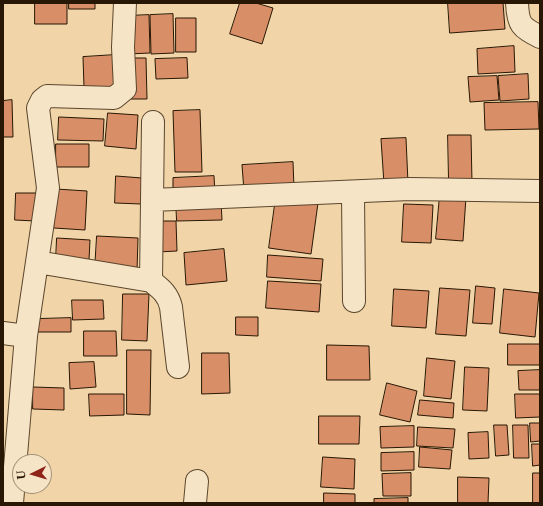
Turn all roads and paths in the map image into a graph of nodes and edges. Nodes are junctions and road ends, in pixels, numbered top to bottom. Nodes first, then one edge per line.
1 (125, 3) edge
2 (518, 3) edge
3 (540, 37) edge
4 (153, 122) dead end
5 (540, 190) edge
6 (353, 193) junction
7 (152, 200) junction
8 (37, 262) junction
9 (151, 281) junction
10 (354, 301) dead end
11 (3, 332) edge
12 (26, 336) junction
13 (178, 367) dead end
14 (197, 481) dead end
15 (12, 503) edge
16 (195, 503) edge

1 - 8 street
2 - 3 street
4 - 7 street
5 - 6 street
6 - 7 street
6 - 10 street
7 - 9 street
8 - 9 street
8 - 12 street
9 - 13 street
11 - 12 street
12 - 15 street
14 - 16 street

